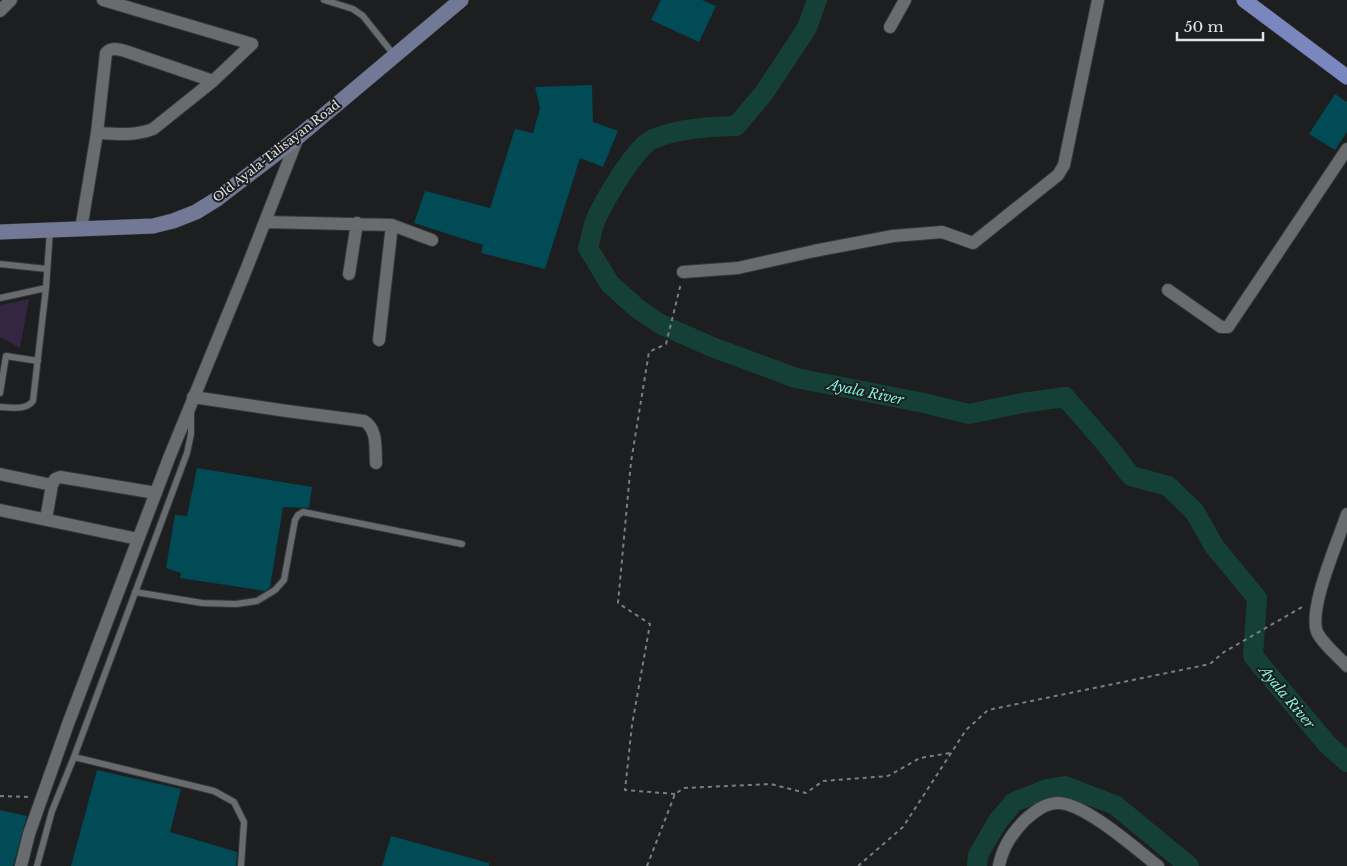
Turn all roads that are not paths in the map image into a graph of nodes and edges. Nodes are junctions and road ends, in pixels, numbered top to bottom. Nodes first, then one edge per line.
1 (11, 0) edge
2 (103, 0) edge
3 (324, 0) edge
4 (461, 0) edge
5 (905, 0) edge
6 (1098, 0) edge
7 (1244, 0) edge
8 (0, 11) edge
9 (890, 27) dead end
10 (395, 56) junction
11 (1347, 77) edge
12 (213, 81) junction
13 (96, 133) junction
14 (298, 137) junction
15 (1347, 149) edge
16 (265, 222) junction
17 (357, 223) junction
18 (392, 224) junction
19 (80, 229) junction
20 (50, 230) junction
21 (0, 232) edge
22 (432, 240) dead end
23 (0, 264) edge
24 (47, 269) junction
25 (683, 272) road end
26 (349, 274) dead end
27 (46, 288) junction
28 (1168, 290) dead end
29 (0, 298) edge
30 (379, 340) dead end
31 (3, 355) edge
32 (38, 360) junction
33 (0, 393) edge
34 (192, 400) junction
35 (0, 408) edge
36 (376, 463) dead end
37 (0, 474) edge
38 (52, 485) junction
39 (156, 493) junction
40 (0, 510) edge
41 (1347, 514) edge
42 (46, 519) junction
43 (138, 539) junction
44 (462, 544) dead end
45 (135, 592) junction
46 (1347, 666) edge
47 (74, 757) junction
48 (20, 866) edge
49 (37, 866) edge
50 (241, 866) edge
51 (999, 866) edge
52 (1158, 866) edge

1 - 8 street
2 - 12 street
3 - 10 lane
4 - 10 street, Old Ayala-Talisayan Road
5 - 9 street
6 - 25 street
7 - 11 main road
10 - 14 street, Old Ayala-Talisayan Road
12 - 13 street
12 - 13 street
13 - 19 street
14 - 16 street
14 - 19 street, Old Ayala-Talisayan Road
15 - 28 street
16 - 17 street
16 - 34 street
17 - 18 street
17 - 26 street
18 - 22 street
18 - 30 street
19 - 20 street, Old Ayala-Talisayan Road
20 - 21 street, Old Ayala-Talisayan Road
20 - 24 lane
23 - 24 lane
24 - 27 lane
27 - 29 lane
27 - 32 lane
31 - 32 lane
31 - 33 lane
32 - 35 lane
34 - 36 street
34 - 39 street
34 - 45 lane
37 - 38 street
38 - 39 street
38 - 42 street
39 - 43 street
40 - 42 street
41 - 46 street
42 - 43 street
43 - 48 street
44 - 45 lane
45 - 47 lane
47 - 49 lane
47 - 50 lane
51 - 52 street

